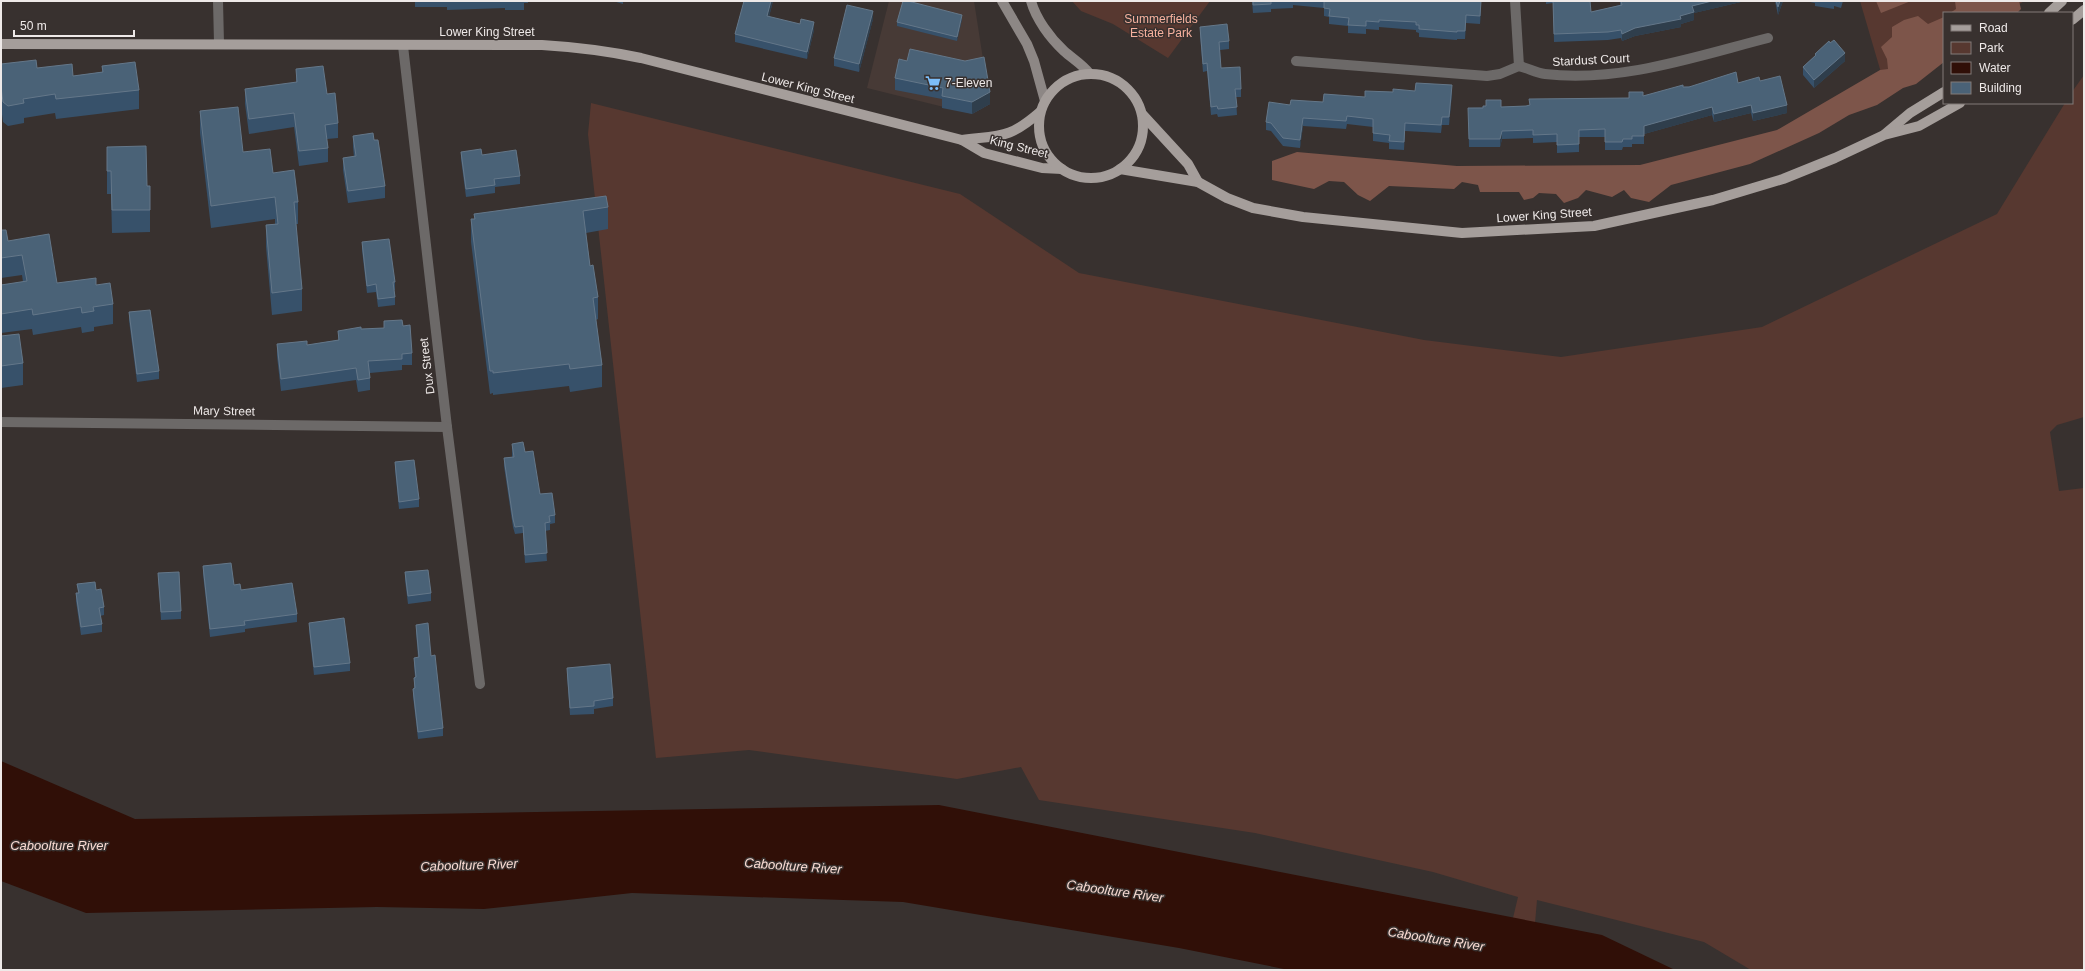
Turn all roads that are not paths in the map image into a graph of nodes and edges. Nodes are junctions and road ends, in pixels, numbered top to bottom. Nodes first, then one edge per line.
1 (218, 1) edge
2 (1002, 1) edge
3 (1031, 1) edge
4 (1515, 1) edge
5 (2062, 1) edge
6 (2084, 10) edge
7 (2050, 12) edge
8 (2073, 19) edge
9 (1768, 38) dead end
10 (219, 43) junction
11 (1, 44) edge
12 (403, 46) junction
13 (1296, 61) dead end
14 (1519, 66) junction
15 (1090, 74) junction
16 (1943, 93) edge
17 (1045, 101) junction
18 (1958, 104) edge
19 (1040, 112) junction
20 (1142, 114) junction
21 (1884, 135) junction
22 (962, 140) junction
23 (1062, 169) junction
24 (1120, 169) junction
25 (1198, 182) junction
26 (1, 422) edge
27 (447, 427) junction
28 (480, 684) dead end

1 - 10 street
2 - 17 main road
3 - 15 main road
4 - 14 street
5 - 7 main road
6 - 8 main road
9 - 14 street, Stardust Court
10 - 11 main road, Lower King Street
10 - 12 main road, Lower King Street
12 - 22 main road, Lower King Street
12 - 27 street, Dux Street
13 - 14 street
15 - 17 main road
15 - 20 main road
16 - 21 main road, Lower King Street
17 - 19 main road
18 - 21 main road, Lower King Street
19 - 22 main road, King Street
19 - 23 main road
20 - 24 main road
20 - 25 main road
21 - 25 main road, Lower King Street
22 - 23 main road, King Street
23 - 24 main road
24 - 25 main road, Lower King Street
26 - 27 street, Mary Street
27 - 28 street, Dux Street

